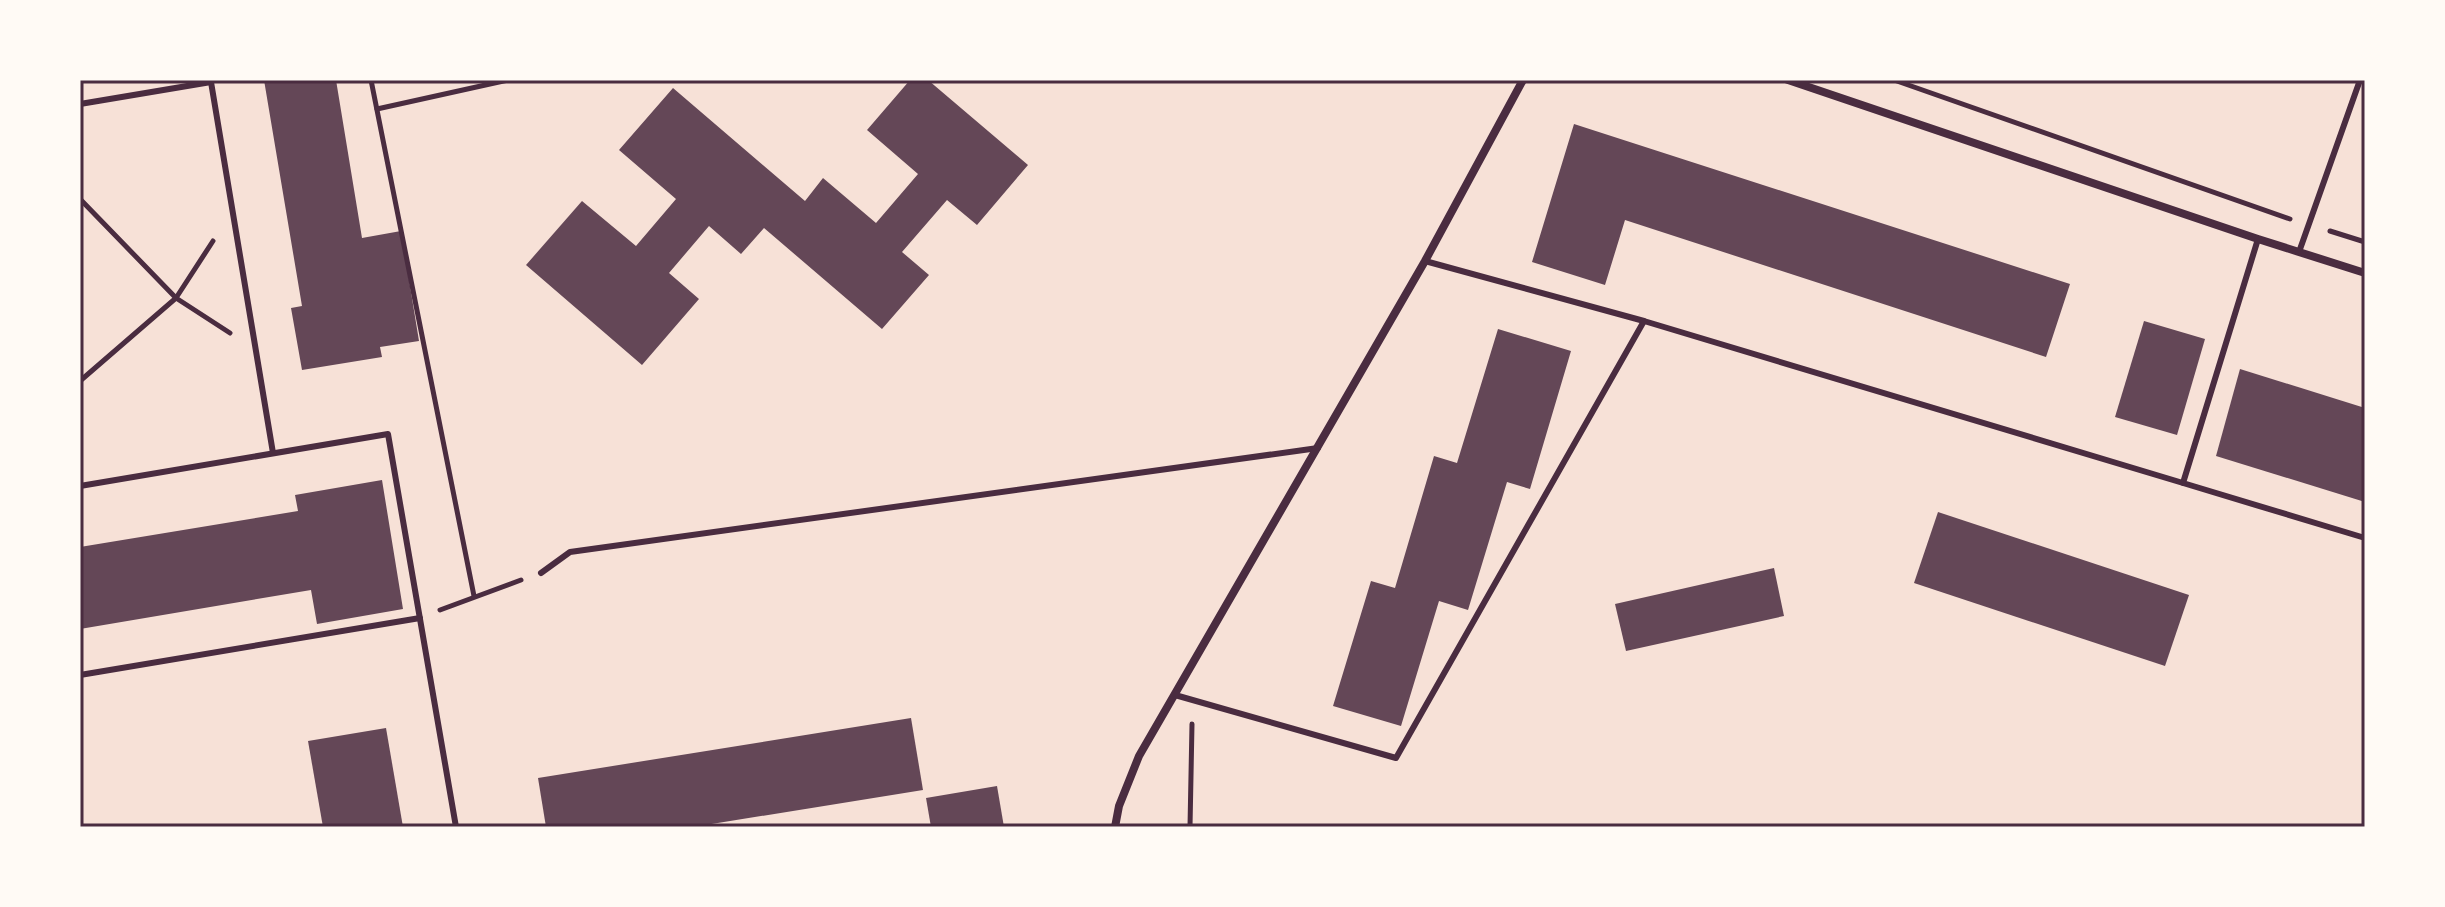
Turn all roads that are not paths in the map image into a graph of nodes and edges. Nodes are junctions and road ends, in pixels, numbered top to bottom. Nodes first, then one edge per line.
1 (1523, 80) edge
2 (1788, 80) edge
3 (2360, 80) edge
4 (80, 104) edge
5 (2258, 239) junction
6 (2299, 252) junction
7 (1425, 261) junction
8 (2365, 273) edge
9 (1644, 321) junction
10 (1318, 448) junction
11 (273, 453) junction
12 (2183, 483) junction
13 (80, 486) edge
14 (2365, 538) edge
15 (541, 573) road end
16 (420, 618) junction
17 (80, 675) edge
18 (1175, 695) junction
19 (456, 827) edge
20 (1115, 827) edge

1 - 7 street
2 - 5 street
3 - 6 lane
4 - 11 lane
5 - 6 street
5 - 12 lane
6 - 8 street
7 - 9 lane
7 - 10 street
9 - 12 lane
9 - 18 lane
10 - 15 lane
10 - 18 street
11 - 13 lane
11 - 16 lane
12 - 14 lane
16 - 17 lane
16 - 19 lane
18 - 20 street

